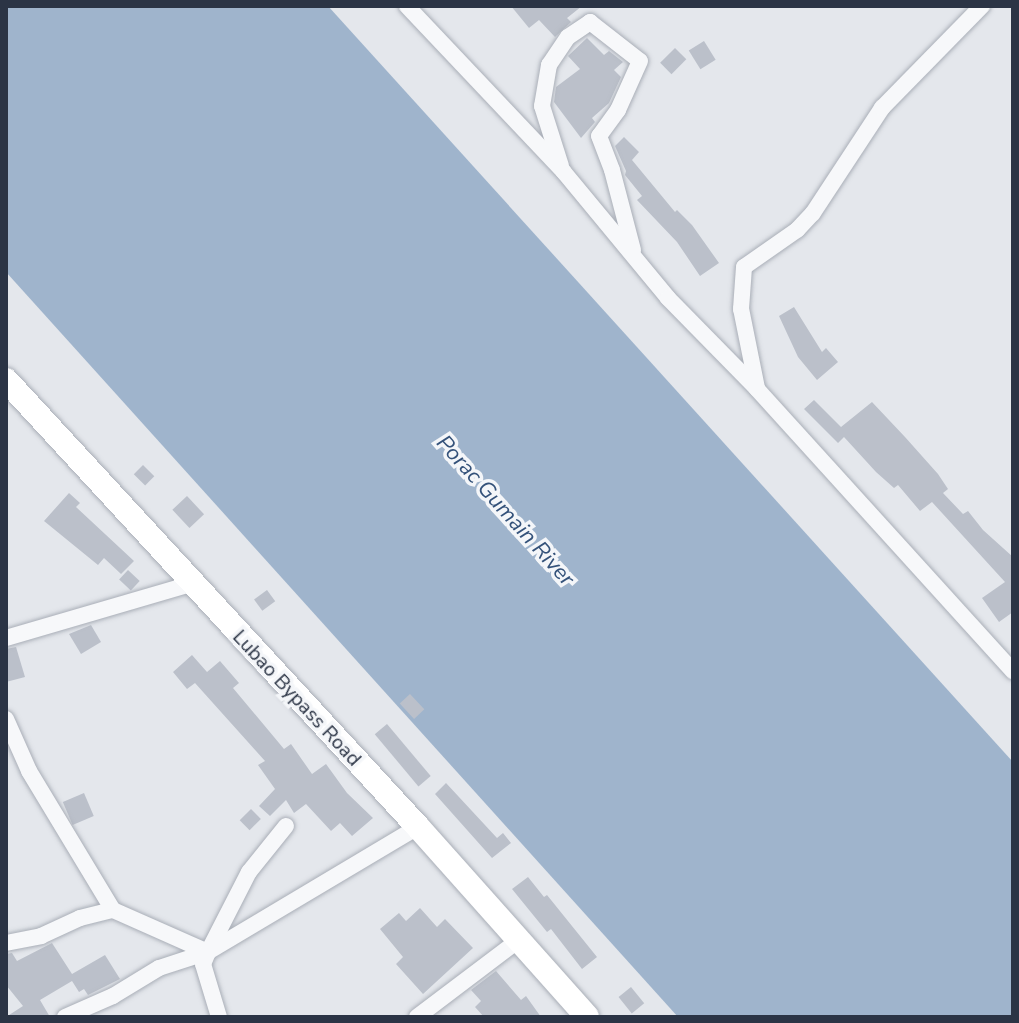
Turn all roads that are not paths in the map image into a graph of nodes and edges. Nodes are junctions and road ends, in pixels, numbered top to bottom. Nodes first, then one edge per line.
1 (407, 6) edge
2 (982, 6) edge
3 (563, 171) junction
4 (635, 256) junction
5 (6, 380) edge
6 (757, 389) junction
7 (191, 584) junction
8 (6, 638) edge
9 (1013, 671) edge
10 (6, 719) edge
11 (286, 826) dead end
12 (418, 827) junction
13 (113, 910) junction
14 (520, 939) junction
15 (6, 943) edge
16 (208, 952) junction
17 (65, 1017) edge
18 (219, 1017) edge
19 (417, 1017) edge
20 (587, 1017) edge

1 - 3 street
2 - 6 street
3 - 4 street
3 - 4 street
4 - 6 street
5 - 7 highway, Lubao Bypass Road
6 - 9 street
7 - 8 street
7 - 12 highway, Lubao Bypass Road
10 - 13 street
11 - 16 street
12 - 14 highway, Lubao Bypass Road
12 - 16 street
13 - 15 street
13 - 16 street
14 - 19 street
14 - 20 highway, Lubao Bypass Road
16 - 17 street
16 - 18 street

